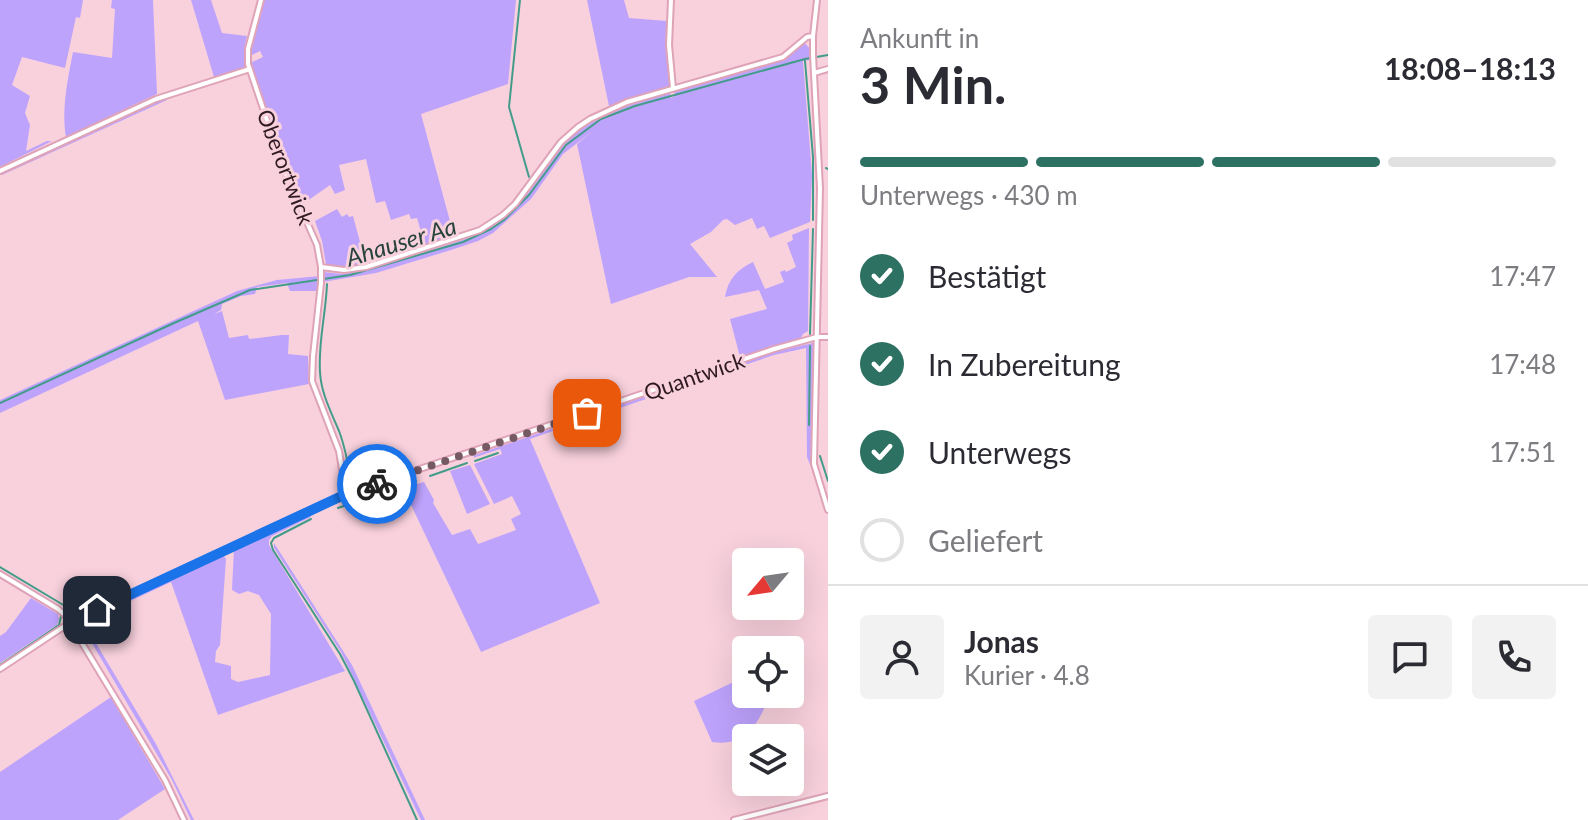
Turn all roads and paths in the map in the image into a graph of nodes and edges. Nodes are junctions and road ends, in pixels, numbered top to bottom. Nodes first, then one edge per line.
1 (261, 0) edge
2 (671, 0) edge
3 (817, 0) edge
4 (813, 36) junction
5 (250, 69) junction
6 (828, 69) edge
7 (814, 73) junction
8 (673, 88) junction
9 (0, 171) edge
10 (321, 267) junction
11 (817, 337) junction
12 (828, 337) edge
13 (346, 494) junction
14 (828, 510) edge
15 (0, 574) edge
16 (71, 622) junction
17 (0, 669) edge
18 (828, 796) edge
19 (184, 820) edge
20 (734, 820) edge

1 - 5 street, Oberortwick
2 - 8 street
3 - 4 street
4 - 7 street
4 - 8 street
5 - 9 street
5 - 10 street, Oberortwick
6 - 7 street
7 - 11 street
8 - 10 street
10 - 13 street, Oberortwick
11 - 12 street, Quantwick
11 - 13 street, Quantwick
11 - 14 street
13 - 16 street
15 - 16 street
16 - 17 street
16 - 19 street
18 - 20 street

